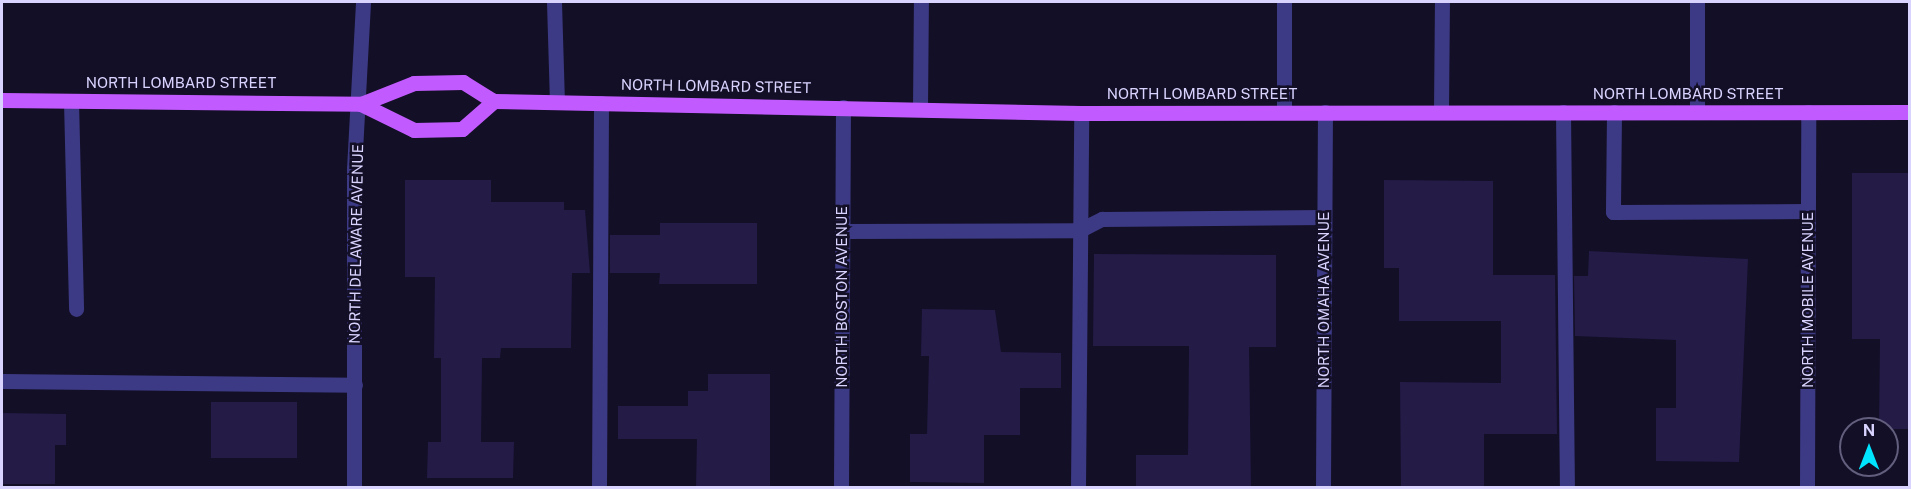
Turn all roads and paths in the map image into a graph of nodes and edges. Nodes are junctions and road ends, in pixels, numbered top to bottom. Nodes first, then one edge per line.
1 (363, 2) edge
2 (554, 2) edge
3 (921, 2) edge
4 (1284, 2) edge
5 (1442, 2) edge
6 (1697, 2) edge
7 (2, 100) edge
8 (71, 100) junction
9 (494, 101) junction
10 (557, 102) junction
11 (601, 102) junction
12 (361, 104) junction
13 (843, 106) junction
14 (920, 108) junction
15 (1081, 112) junction
16 (1284, 112) junction
17 (1325, 112) junction
18 (1441, 112) junction
19 (1563, 112) junction
20 (1614, 112) junction
21 (1697, 112) junction
22 (1808, 112) junction
23 (1910, 112) edge
24 (1808, 211) junction
25 (1324, 217) junction
26 (1080, 230) junction
27 (843, 231) junction
28 (76, 309) dead end
29 (2, 381) edge
30 (355, 385) junction
31 (354, 488) edge
32 (599, 488) edge
33 (841, 488) edge
34 (1078, 488) edge
35 (1323, 488) edge
36 (1567, 488) edge
37 (1807, 488) edge

1 - 12 street, NORTH DELAWARE AVENUE
2 - 10 street
3 - 14 street
4 - 16 street
5 - 18 street
6 - 21 street
7 - 8 main road, NORTH LOMBARD STREET
8 - 12 main road, NORTH LOMBARD STREET
8 - 28 street
9 - 10 main road, NORTH LOMBARD STREET
9 - 12 main road, NORTH LOMBARD STREET
9 - 12 main road, NORTH LOMBARD STREET
10 - 11 main road, NORTH LOMBARD STREET
11 - 13 main road, NORTH LOMBARD STREET
11 - 32 street
12 - 30 street, NORTH DELAWARE AVENUE
13 - 14 main road, NORTH LOMBARD STREET
13 - 27 street, NORTH BOSTON AVENUE
14 - 15 main road, NORTH LOMBARD STREET
15 - 16 main road, NORTH LOMBARD STREET
15 - 26 street
16 - 17 main road, NORTH LOMBARD STREET
17 - 18 main road, NORTH LOMBARD STREET
17 - 25 street, NORTH OMAHA AVENUE
18 - 19 main road, NORTH LOMBARD STREET
19 - 20 main road, NORTH LOMBARD STREET
19 - 36 street
20 - 21 main road, NORTH LOMBARD STREET
20 - 24 street
21 - 22 main road, NORTH LOMBARD STREET
22 - 23 main road, NORTH LOMBARD STREET
22 - 24 street, NORTH MOBILE AVENUE
24 - 37 street, NORTH MOBILE AVENUE
25 - 26 street
25 - 35 street, NORTH OMAHA AVENUE
26 - 27 street
26 - 34 street
27 - 33 street, NORTH BOSTON AVENUE
29 - 30 street
30 - 31 street, NORTH DELAWARE AVENUE

